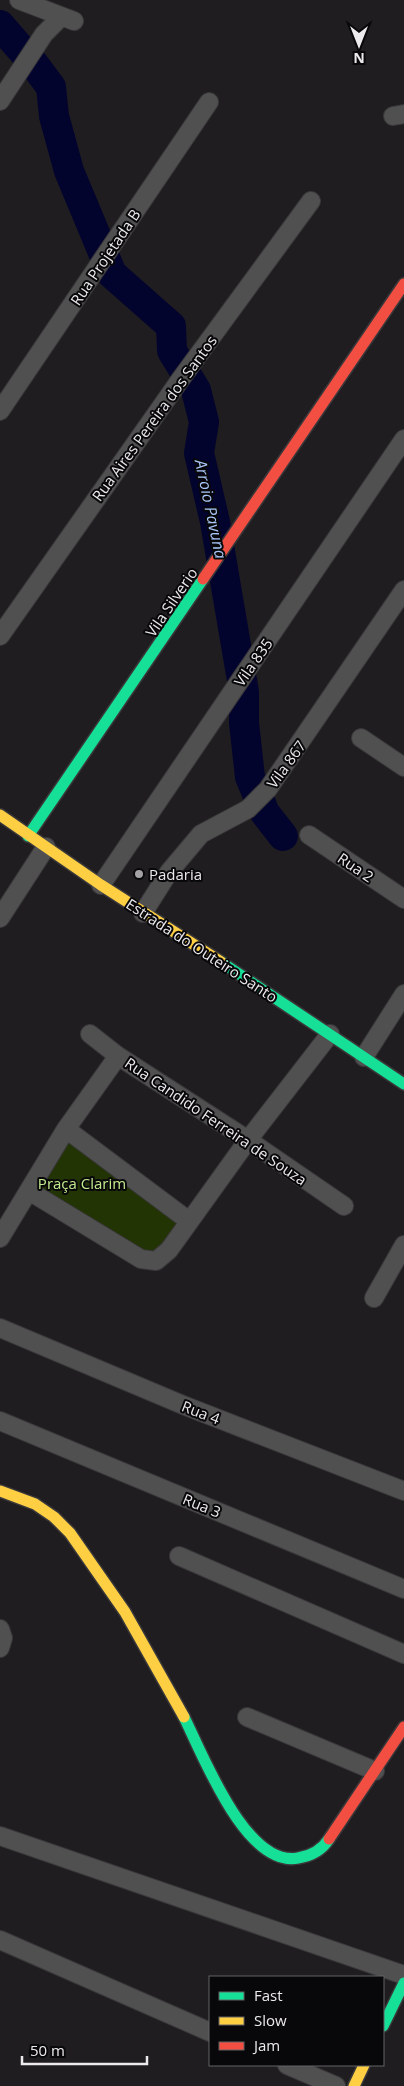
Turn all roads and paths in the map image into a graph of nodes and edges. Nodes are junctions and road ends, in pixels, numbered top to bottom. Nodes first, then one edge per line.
1 (19, 0) edge
2 (0, 101) edge
3 (209, 102) dead end
4 (311, 201) dead end
5 (404, 284) edge
6 (0, 411) edge
7 (404, 439) edge
8 (404, 590) edge
9 (0, 636) edge
10 (361, 738) dead end
11 (404, 767) edge
12 (0, 815) edge
13 (309, 835) dead end
14 (28, 836) junction
15 (46, 847) junction
16 (101, 885) junction
17 (404, 899) edge
18 (143, 913) junction
19 (0, 918) edge
20 (404, 994) edge
21 (90, 1034) dead end
22 (330, 1034) junction
23 (118, 1056) junction
24 (364, 1057) junction
25 (404, 1084) edge
26 (66, 1129) junction
27 (248, 1140) junction
28 (29, 1191) junction
29 (344, 1206) dead end
30 (189, 1221) junction
31 (0, 1238) edge
32 (404, 1245) edge
33 (374, 1298) dead end
34 (0, 1328) edge
35 (0, 1421) edge
36 (0, 1491) edge
37 (404, 1491) edge
38 (178, 1556) dead end
39 (404, 1589) edge
40 (0, 1629) edge
41 (0, 1648) edge
42 (404, 1654) edge
43 (247, 1717) dead end
44 (404, 1727) edge
45 (375, 1771) junction
46 (0, 1836) edge
47 (0, 1940) edge
48 (404, 1975) edge
49 (404, 1983) edge
50 (384, 2024) edge
51 (209, 2032) edge
52 (289, 2066) edge
53 (364, 2066) edge
54 (336, 2086) edge
55 (354, 2086) edge

1 - 2 street
3 - 6 street, Rua Projetada B
4 - 9 street, Rua Aires Pereira dos Santos
5 - 14 street, Vila Silverio
7 - 16 street, Vila 835
8 - 18 street, Vila 867
10 - 11 street
12 - 14 street, Estrada do Outeiro Santo
13 - 17 street, Rua 2
14 - 15 street, Estrada do Outeiro Santo
15 - 16 street, Estrada do Outeiro Santo
15 - 19 street
16 - 18 street, Estrada do Outeiro Santo
18 - 22 street, Estrada do Outeiro Santo
20 - 24 street
21 - 23 street, Rua Candido Ferreira de Souza
22 - 24 street, Estrada do Outeiro Santo
22 - 27 street
23 - 26 street
23 - 27 street, Rua Candido Ferreira de Souza
24 - 25 street, Estrada do Outeiro Santo
26 - 28 street
26 - 30 street
27 - 29 street, Rua Candido Ferreira de Souza
27 - 30 street
28 - 30 street
28 - 31 street
32 - 33 street
34 - 37 street, Rua 4
35 - 39 street, Rua 3
36 - 45 street
38 - 42 street
40 - 41 street
43 - 45 street
44 - 45 street
46 - 48 street
47 - 51 street
49 - 50 street
52 - 54 street
53 - 55 street

